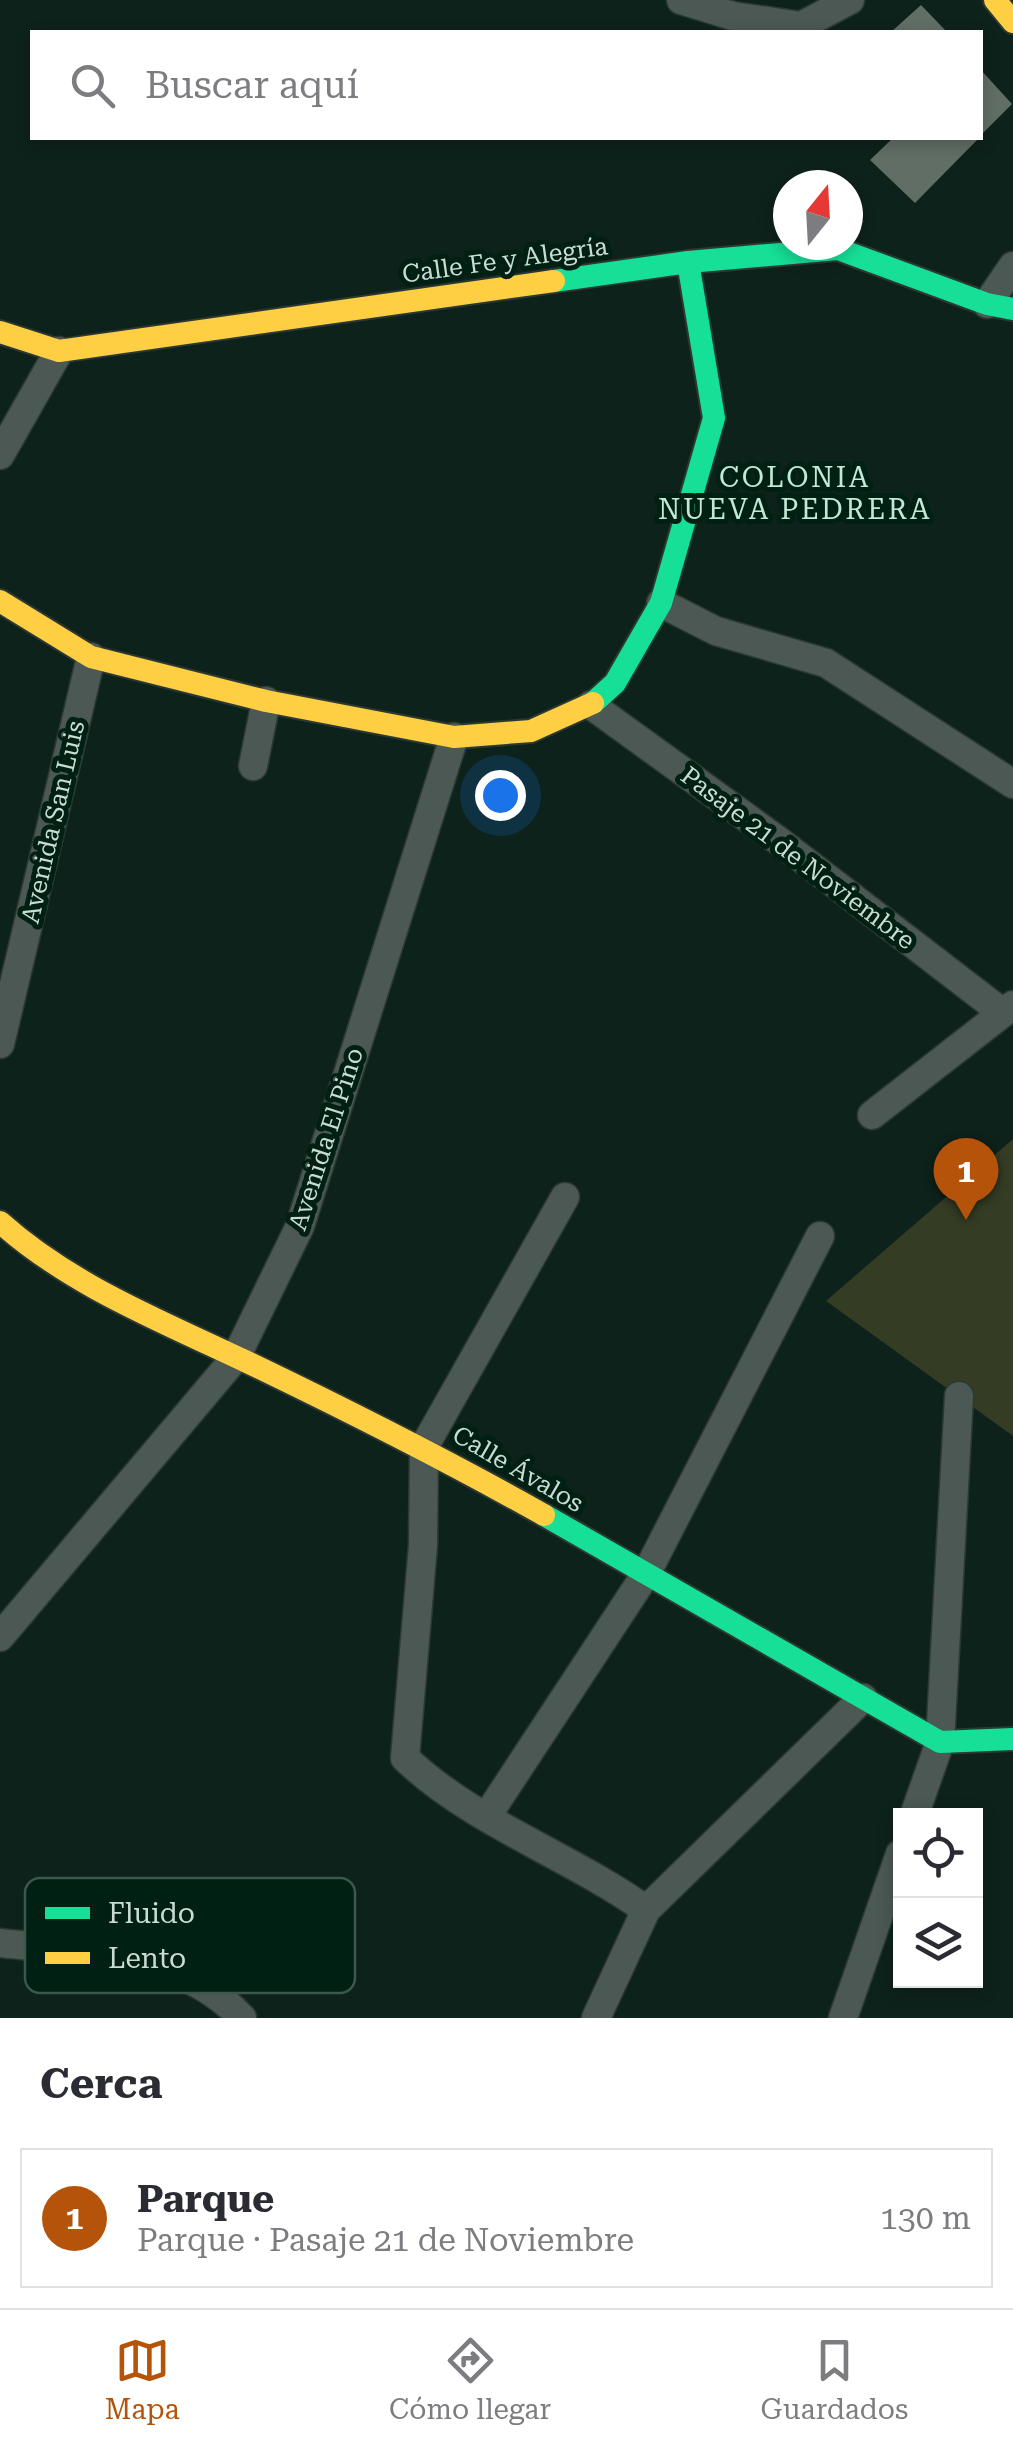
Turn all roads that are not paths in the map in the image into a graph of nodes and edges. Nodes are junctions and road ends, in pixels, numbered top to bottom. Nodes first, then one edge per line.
1 (681, 0) edge
2 (850, 0) edge
3 (995, 0) edge
4 (1013, 22) edge
5 (688, 262) junction
6 (1013, 266) edge
7 (1000, 306) edge
8 (0, 332) edge
9 (59, 351) junction
10 (0, 455) edge
11 (0, 602) edge
12 (661, 603) junction
13 (90, 657) junction
14 (266, 701) junction
15 (591, 705) junction
16 (454, 737) junction
17 (253, 766) dead end
18 (1013, 784) edge
19 (1008, 1009) edge
20 (0, 1044) edge
21 (872, 1115) dead end
22 (565, 1197) dead end
23 (0, 1222) edge
24 (820, 1236) dead end
25 (236, 1356) junction
26 (959, 1396) dead end
27 (424, 1447) junction
28 (646, 1574) junction
29 (0, 1637) edge
30 (863, 1698) junction
31 (1013, 1740) edge
32 (940, 1742) junction
33 (917, 1808) edge
34 (487, 1816) junction
35 (893, 1874) edge
36 (646, 1910) junction
37 (0, 1944) edge
38 (25, 1947) edge
39 (209, 1993) edge
40 (242, 2018) edge
41 (596, 2018) edge
42 (843, 2018) edge

1 - 2 street
3 - 4 main road
5 - 7 main road, Calle Fe y Alegría
5 - 9 main road, Calle Fe y Alegría
5 - 12 main road
6 - 7 street
8 - 9 main road, Calle Fe y Alegría
9 - 10 street
11 - 13 main road
12 - 15 main road
12 - 18 street
13 - 14 main road
13 - 20 street, Avenida San Luis
14 - 16 main road
14 - 17 street
15 - 16 main road
15 - 19 street, Pasaje 21 de Noviembre
16 - 25 street, Avenida El Pino
19 - 21 street
22 - 27 street
23 - 25 main road, Calle Ávalos
24 - 28 street
25 - 27 main road, Calle Ávalos
25 - 29 street, Avenida El Pino
26 - 32 street
27 - 28 main road, Calle Ávalos
27 - 34 street
28 - 30 main road, Calle Ávalos
28 - 34 street
30 - 32 main road, Calle Ávalos
30 - 36 street
31 - 32 main road
32 - 33 street
34 - 36 street
35 - 42 street
36 - 41 street
37 - 38 street
39 - 40 street

